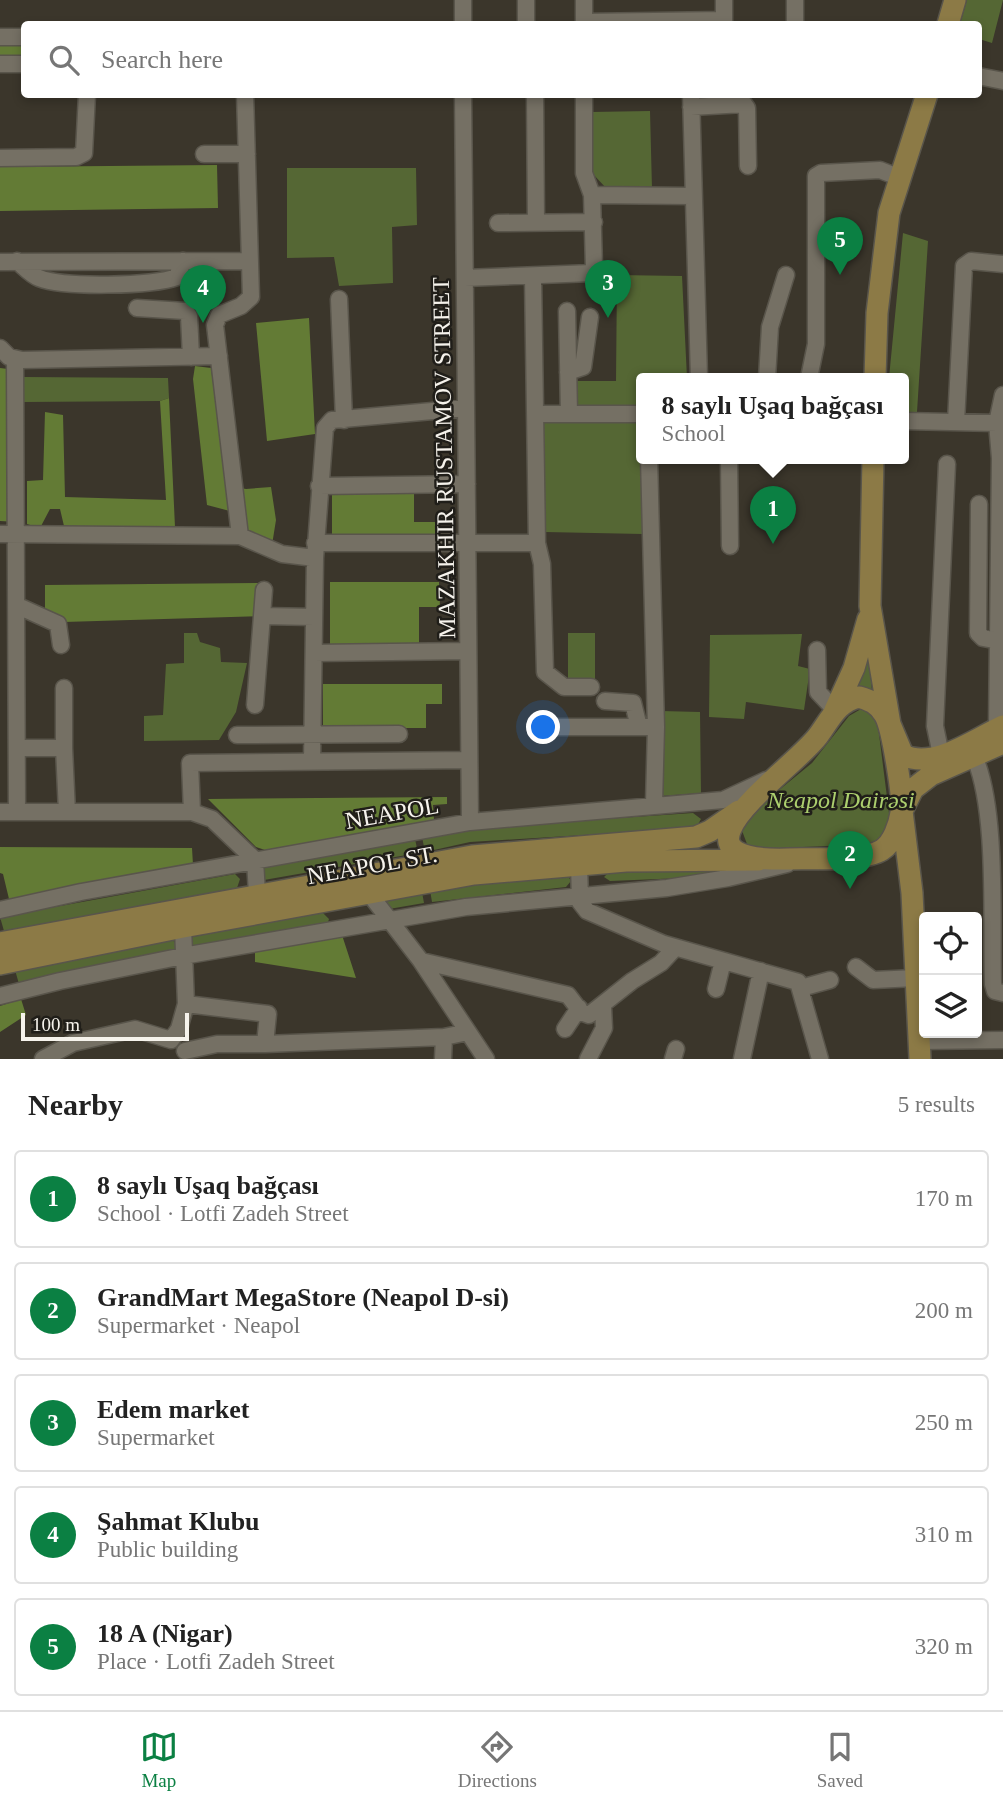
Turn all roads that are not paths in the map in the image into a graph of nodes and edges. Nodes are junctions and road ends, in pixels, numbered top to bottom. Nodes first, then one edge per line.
1 (463, 0) edge
2 (526, 0) edge
3 (584, 0) edge
4 (724, 0) edge
5 (795, 0) edge
6 (943, 0) edge
7 (951, 15) edge
8 (463, 21) edge
9 (526, 21) edge
10 (584, 21) edge
11 (724, 21) edge
12 (795, 21) edge
13 (0, 37) edge
14 (21, 37) edge
15 (0, 64) edge
16 (21, 64) edge
17 (982, 77) edge
18 (1003, 81) edge
19 (87, 98) edge
20 (245, 98) edge
21 (463, 98) edge
22 (535, 98) edge
23 (584, 98) edge
24 (926, 98) edge
25 (691, 101) edge
26 (204, 154) dead end
27 (247, 154) junction
28 (0, 158) edge
29 (748, 166) dead end
30 (898, 177) junction
31 (592, 195) junction
32 (692, 196) junction
33 (594, 222) junction
34 (498, 223) dead end
35 (536, 223) junction
36 (4, 261) edge
37 (250, 261) junction
38 (1003, 264) edge
39 (786, 275) dead end
40 (533, 277) junction
41 (465, 278) junction
42 (340, 299) dead end
43 (137, 308) dead end
44 (567, 311) dead end
45 (590, 317) dead end
46 (0, 348) edge
47 (219, 356) junction
48 (191, 357) junction
49 (15, 359) junction
50 (568, 372) junction
51 (699, 373) edge
52 (767, 373) edge
53 (809, 373) edge
54 (875, 373) edge
55 (1003, 395) edge
56 (466, 408) junction
57 (535, 414) junction
58 (569, 414) junction
59 (636, 414) edge
60 (344, 420) junction
61 (909, 421) edge
62 (956, 422) junction
63 (997, 423) junction
64 (649, 464) edge
65 (729, 464) edge
66 (873, 464) edge
67 (947, 464) dead end
68 (467, 484) junction
69 (319, 486) junction
70 (979, 504) dead end
71 (0, 534) edge
72 (18, 534) junction
73 (240, 536) junction
74 (467, 542) junction
75 (537, 543) junction
76 (730, 546) dead end
77 (315, 550) junction
78 (264, 590) dead end
79 (18, 606) junction
80 (870, 606) junction
81 (262, 616) junction
82 (314, 617) junction
83 (999, 641) junction
84 (61, 645) dead end
85 (817, 650) dead end
86 (468, 651) junction
87 (314, 653) junction
88 (591, 687) dead end
89 (64, 688) dead end
90 (605, 702) dead end
91 (254, 705) dead end
92 (835, 710) junction
93 (890, 724) junction
94 (546, 727) dead end
95 (648, 727) junction
96 (313, 733) junction
97 (1001, 733) edge
98 (399, 734) dead end
99 (237, 735) dead end
100 (18, 748) junction
101 (64, 748) junction
102 (941, 755) junction
103 (974, 756) junction
104 (470, 760) junction
105 (312, 761) junction
106 (790, 767) junction
107 (654, 804) junction
108 (739, 811) junction
109 (902, 811) junction
110 (8, 812) edge
111 (67, 812) junction
112 (995, 812) edge
113 (192, 813) junction
114 (470, 822) junction
115 (996, 844) edge
116 (855, 856) junction
117 (812, 858) junction
118 (255, 860) junction
119 (758, 860) junction
120 (579, 863) junction
121 (368, 892) junction
122 (912, 893) junction
123 (257, 894) junction
124 (579, 894) junction
125 (328, 900) junction
126 (0, 910) edge
127 (390, 921) junction
128 (997, 921) edge
129 (183, 927) junction
130 (336, 930) junction
131 (0, 943) edge
132 (675, 948) junction
133 (183, 956) junction
134 (421, 961) junction
135 (723, 961) junction
136 (0, 964) edge
137 (856, 967) dead end
138 (761, 971) junction
139 (916, 978) junction
140 (830, 980) dead end
141 (801, 988) junction
142 (716, 989) dead end
143 (1003, 993) edge
144 (0, 996) edge
145 (186, 1004) junction
146 (603, 1007) junction
147 (579, 1008) junction
148 (565, 1029) dead end
149 (468, 1032) junction
150 (444, 1037) junction
151 (170, 1040) junction
152 (1003, 1040) edge
153 (265, 1044) junction
154 (920, 1050) edge
155 (189, 1055) edge
156 (43, 1059) edge
157 (443, 1059) edge
158 (486, 1059) edge
159 (588, 1059) edge
160 (742, 1059) edge
161 (820, 1059) edge

1 - 8 street
2 - 9 street
3 - 10 street
4 - 11 street
5 - 12 street
6 - 7 street
13 - 14 street
15 - 16 street
17 - 18 street
19 - 28 street
20 - 27 street
21 - 41 street, MAZAKHIR RUSTAMOV STREET
22 - 35 street
23 - 31 street
24 - 30 main road
25 - 29 street
25 - 32 street
26 - 27 street
27 - 37 street
30 - 53 street
30 - 54 main road
31 - 32 street
31 - 33 street
32 - 51 street
33 - 35 street
33 - 40 street
34 - 35 street
36 - 37 street
37 - 47 street
38 - 62 street
39 - 52 street
40 - 41 street
40 - 57 street
41 - 56 street, MAZAKHIR RUSTAMOV STREET
42 - 60 street
43 - 48 street
44 - 50 street
45 - 50 street
46 - 49 street
47 - 48 street
47 - 73 street
48 - 49 street
49 - 72 street
50 - 58 street
55 - 63 street
56 - 60 street
56 - 68 street, MAZAKHIR RUSTAMOV STREET
57 - 58 street
57 - 75 street
58 - 59 street
60 - 69 street
61 - 62 street
62 - 63 street
63 - 83 street
64 - 95 street
65 - 76 street
66 - 80 main road
67 - 102 street
68 - 69 street
68 - 74 street, MAZAKHIR RUSTAMOV STREET
69 - 77 street
70 - 83 street
71 - 72 street
72 - 73 street
72 - 79 street
73 - 77 street
74 - 75 street
74 - 77 street
74 - 86 street, MAZAKHIR RUSTAMOV STREET
75 - 88 street
77 - 82 street
78 - 81 street
79 - 84 street
79 - 100 street
80 - 92 main road, NEAPOL ST.
80 - 93 main road
81 - 82 street
81 - 91 street
82 - 87 street
83 - 97 street
85 - 92 street
86 - 87 street
86 - 104 street, MAZAKHIR RUSTAMOV STREET
87 - 96 street
89 - 101 street
90 - 95 street
92 - 93 main road
92 - 106 main road, NEAPOL ST.
93 - 102 main road
93 - 109 main road
94 - 95 street
95 - 107 street
96 - 98 street
96 - 99 street
96 - 105 street
97 - 102 main road
97 - 103 main road
100 - 101 street
100 - 110 street
101 - 111 street
103 - 109 main road
103 - 112 street
104 - 105 street
104 - 114 street, MAZAKHIR RUSTAMOV STREET
105 - 113 street
106 - 107 street, NEAPOL
106 - 108 main road, NEAPOL ST.
107 - 114 street, NEAPOL
108 - 119 main road
108 - 123 main road, NEAPOL ST.
109 - 116 main road
109 - 122 main road
110 - 111 street
111 - 113 street
112 - 115 street
113 - 118 street
114 - 118 street, NEAPOL
115 - 128 street
116 - 117 main road, NEAPOL ST.
116 - 122 main road
117 - 119 main road, NEAPOL ST.
117 - 124 street
118 - 123 street
118 - 126 street, NEAPOL
119 - 120 main road, NEAPOL ST.
120 - 121 main road, NEAPOL ST.
120 - 124 street
121 - 125 main road, NEAPOL ST.
121 - 127 street
122 - 139 main road
123 - 131 main road, NEAPOL ST.
124 - 127 street
124 - 132 street
125 - 129 main road, NEAPOL ST.
125 - 130 street
127 - 130 street
127 - 134 street
128 - 143 street
129 - 133 street
129 - 136 main road, NEAPOL ST.
130 - 133 street
132 - 135 street
132 - 146 street
133 - 144 street
133 - 145 street
134 - 147 street
134 - 149 street
135 - 138 street
135 - 142 street
137 - 139 street
138 - 141 street
138 - 160 street
139 - 154 main road
140 - 141 street
141 - 161 street
145 - 151 street
145 - 153 street
146 - 147 street
146 - 159 street
147 - 148 street
149 - 150 street
149 - 158 street
150 - 153 street
150 - 157 street
151 - 155 street
151 - 156 street
152 - 154 street
153 - 155 street

